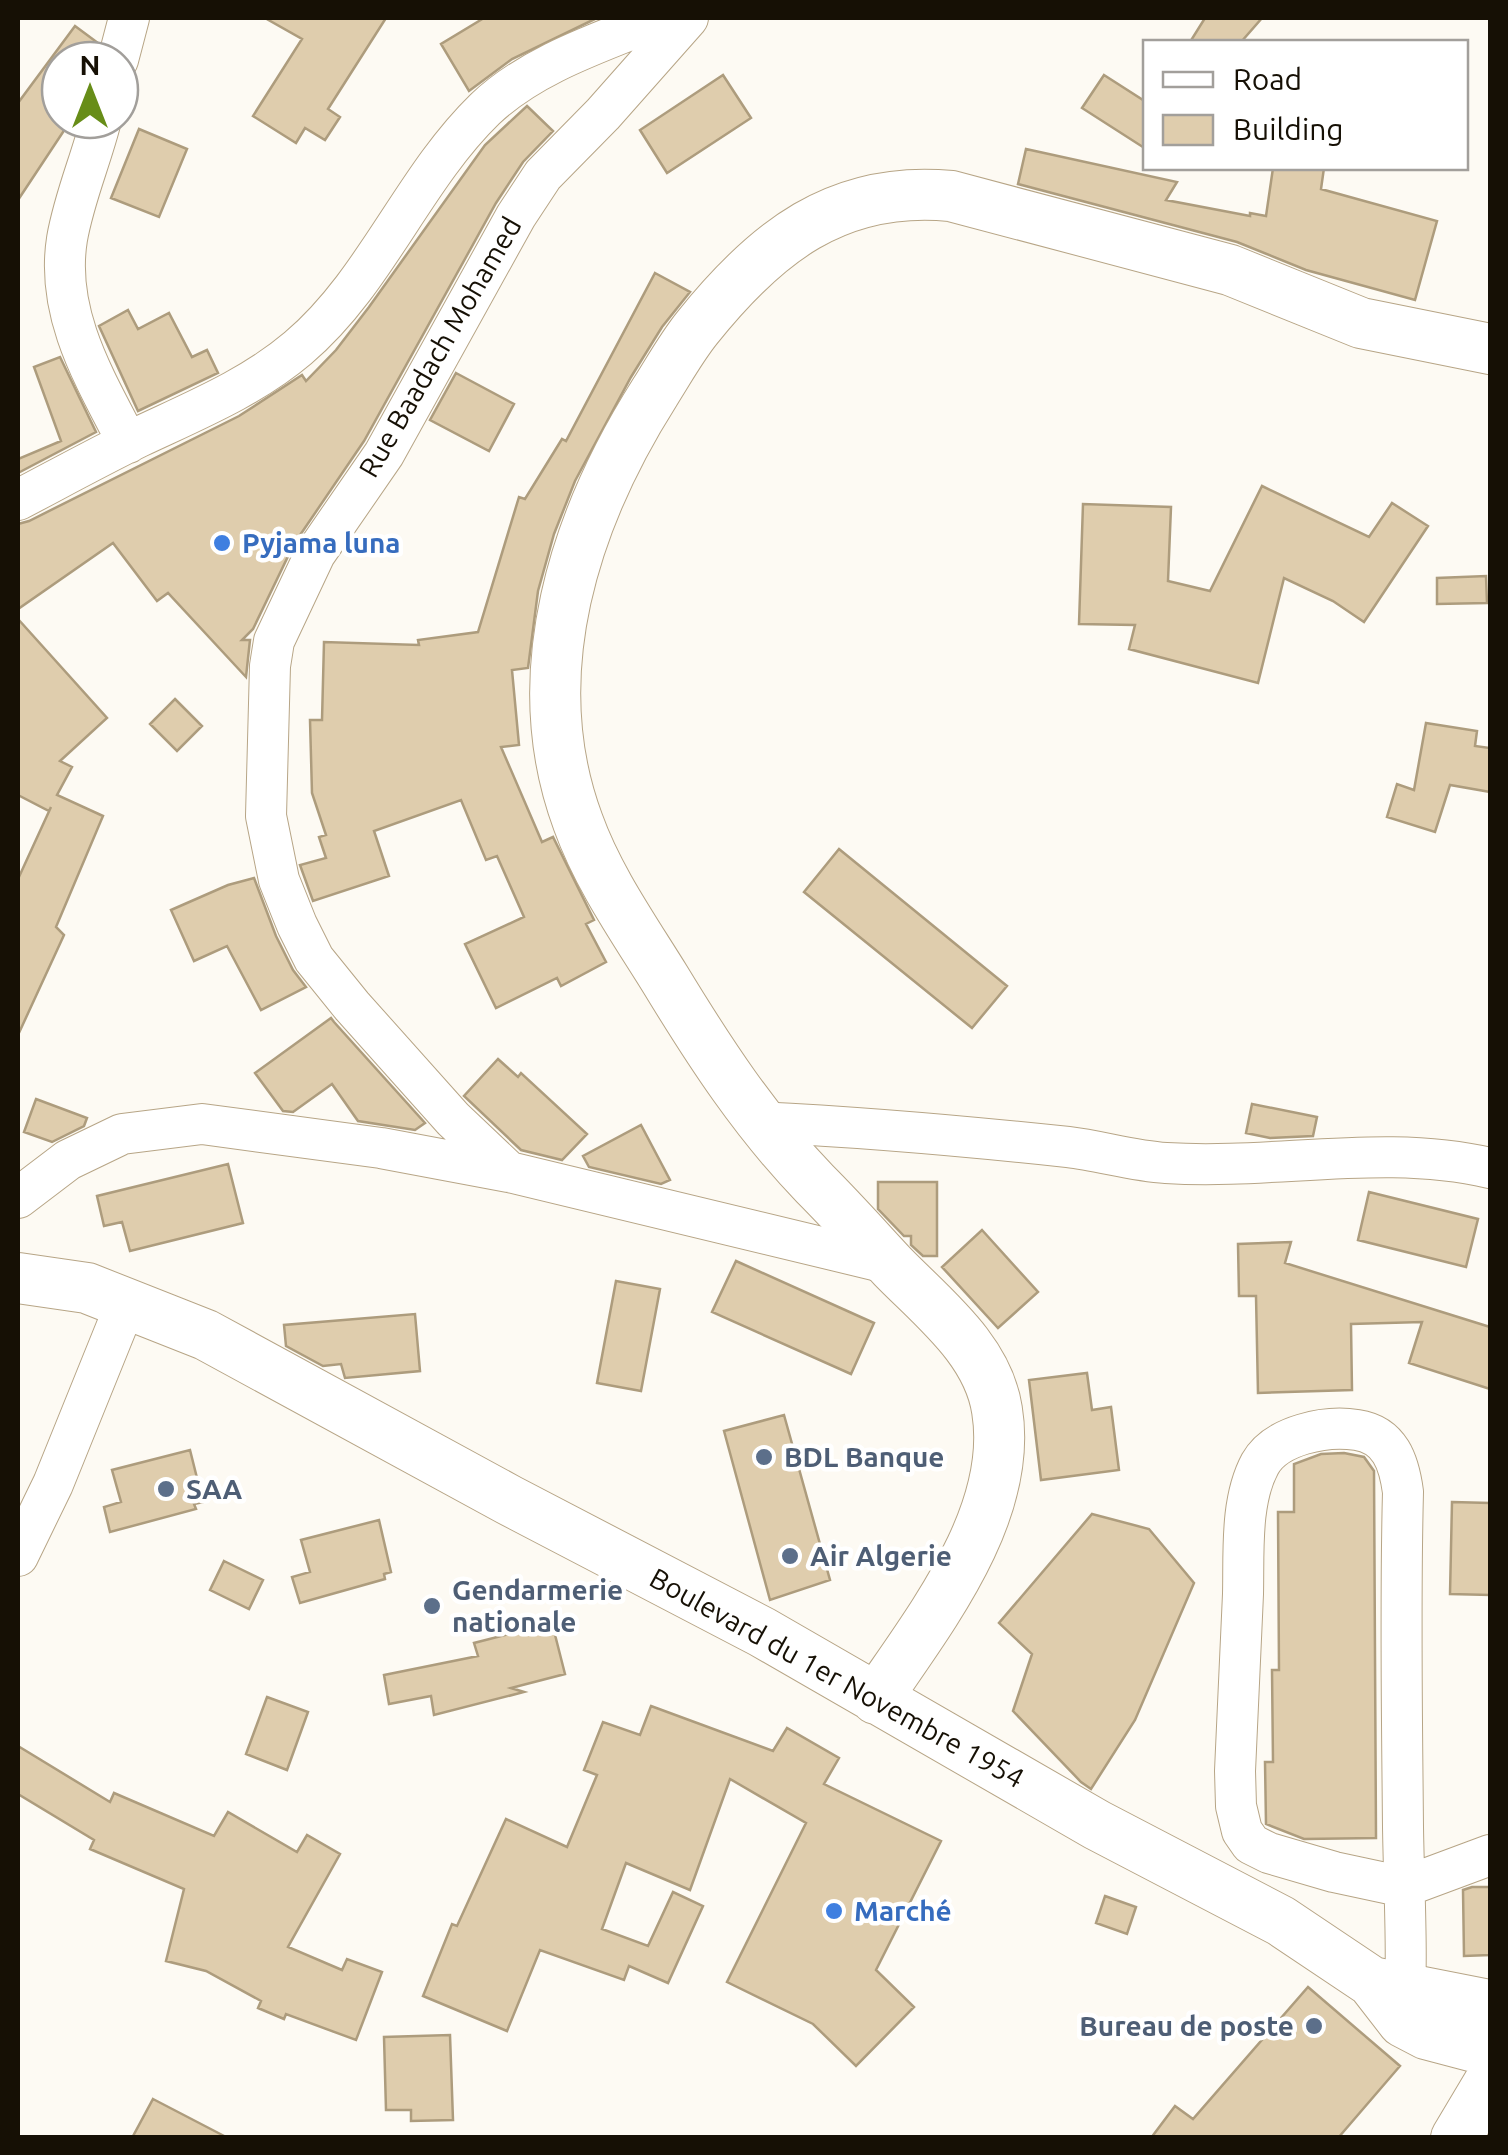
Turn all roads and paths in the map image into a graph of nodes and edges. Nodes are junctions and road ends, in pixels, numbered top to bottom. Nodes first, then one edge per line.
1 (660, 18) edge
2 (688, 18) edge
3 (96, 140) edge
4 (1490, 348) edge
5 (128, 443) junction
6 (18, 500) edge
7 (758, 1122) junction
8 (1490, 1168) edge
9 (508, 1172) junction
10 (18, 1198) edge
11 (890, 1264) junction
12 (18, 1278) edge
13 (127, 1301) junction
14 (18, 1556) edge
15 (876, 1699) junction
16 (1490, 1856) edge
17 (1404, 1887) junction
18 (1394, 1998) junction
19 (1488, 2041) edge
20 (1456, 2138) edge

1 - 5 street
2 - 9 street, Rue Baadach Mohamed
3 - 5 street
4 - 7 main road
5 - 6 street
7 - 8 street
7 - 11 main road
9 - 10 street
9 - 11 street
11 - 15 main road
12 - 13 main road, Boulevard du 1er Novembre 1954
13 - 14 street
13 - 15 main road, Boulevard du 1er Novembre 1954
15 - 18 main road, Boulevard du 1er Novembre 1954
16 - 17 street
17 - 17 street
17 - 18 street
18 - 19 main road
19 - 20 main road

